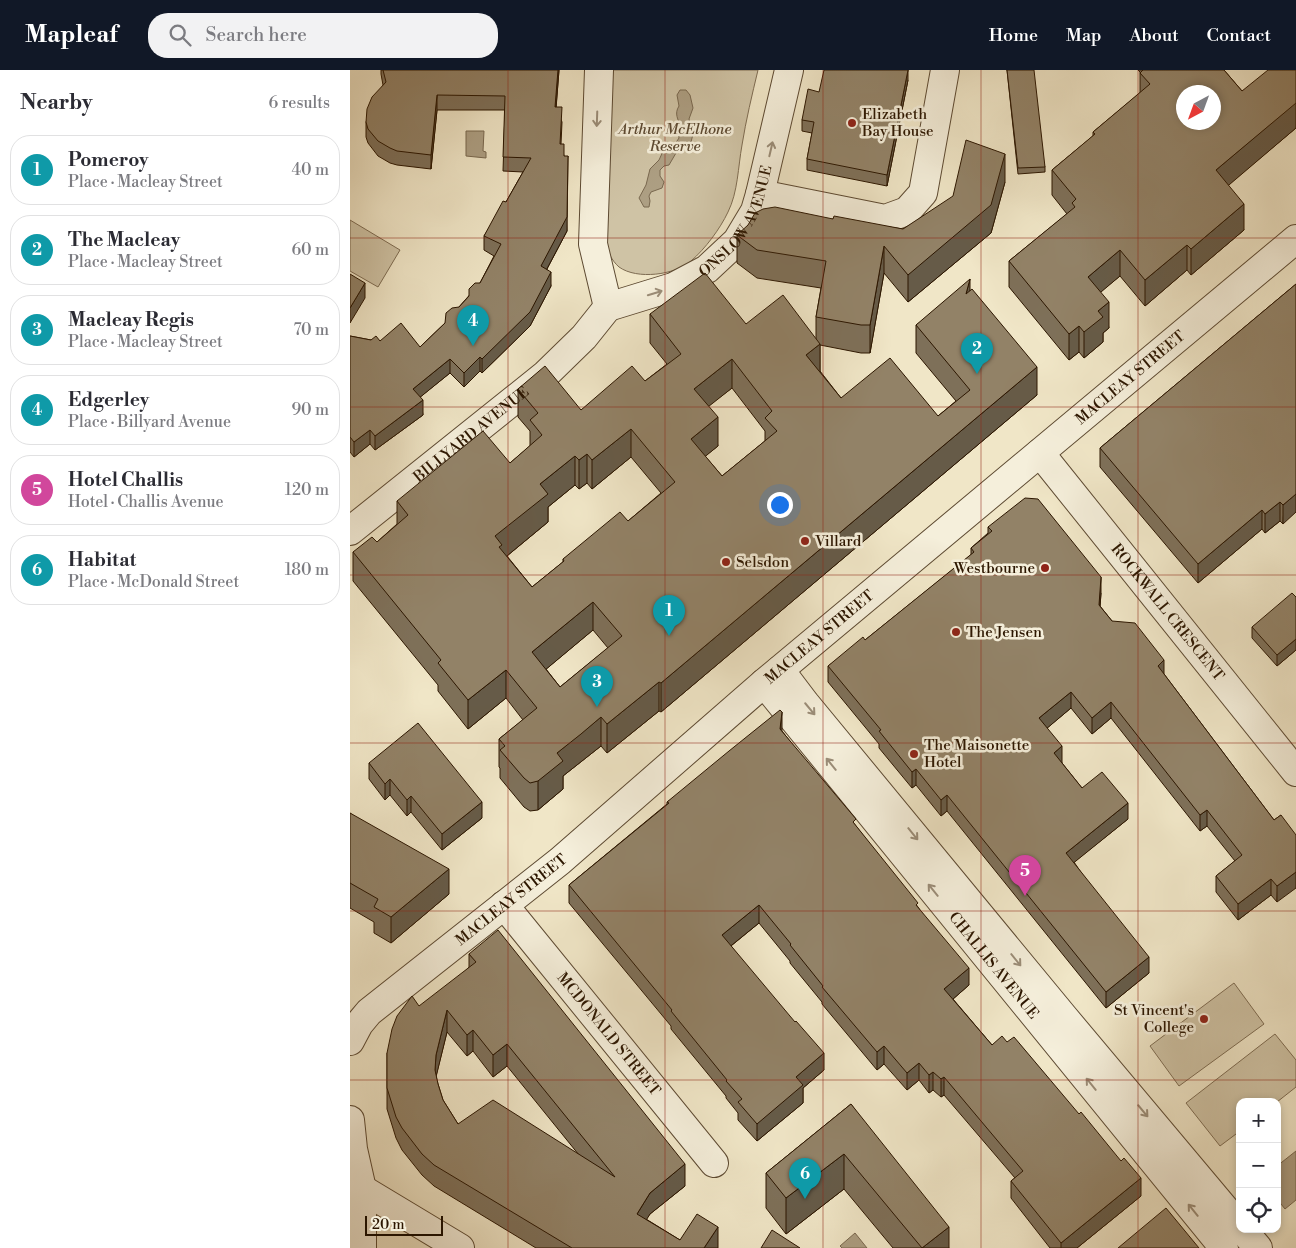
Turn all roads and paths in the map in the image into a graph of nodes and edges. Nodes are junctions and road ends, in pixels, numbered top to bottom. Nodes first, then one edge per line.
1 (599, 70) edge
2 (789, 70) edge
3 (945, 70) edge
4 (760, 194) junction
5 (1296, 239) edge
6 (608, 307) junction
7 (1040, 453) junction
8 (350, 531) edge
9 (772, 676) junction
10 (1296, 772) edge
11 (504, 905) junction
12 (350, 1041) edge
13 (350, 1120) edge
14 (714, 1163) dead end
15 (362, 1189) junction
16 (1236, 1222) edge
17 (1245, 1233) edge
18 (362, 1248) edge
19 (460, 1248) edge
20 (1224, 1248) edge
21 (1258, 1248) edge

1 -> 6 street
4 -> 2 street, ONSLOW AVENUE
3 - 4 street
6 -> 4 street, ONSLOW AVENUE
5 - 7 street, MACLEAY STREET
6 - 8 street, BILLYARD AVENUE
7 - 9 street, MACLEAY STREET
7 - 10 street, ROCKWALL CRESCENT
9 - 11 street, MACLEAY STREET
9 -> 16 street, CHALLIS AVENUE
20 -> 9 street, CHALLIS AVENUE
11 - 12 street, MACLEAY STREET
11 - 14 street, MCDONALD STREET
13 - 15 street
15 - 18 street
15 - 19 street
17 - 21 street, CHALLIS AVENUE

